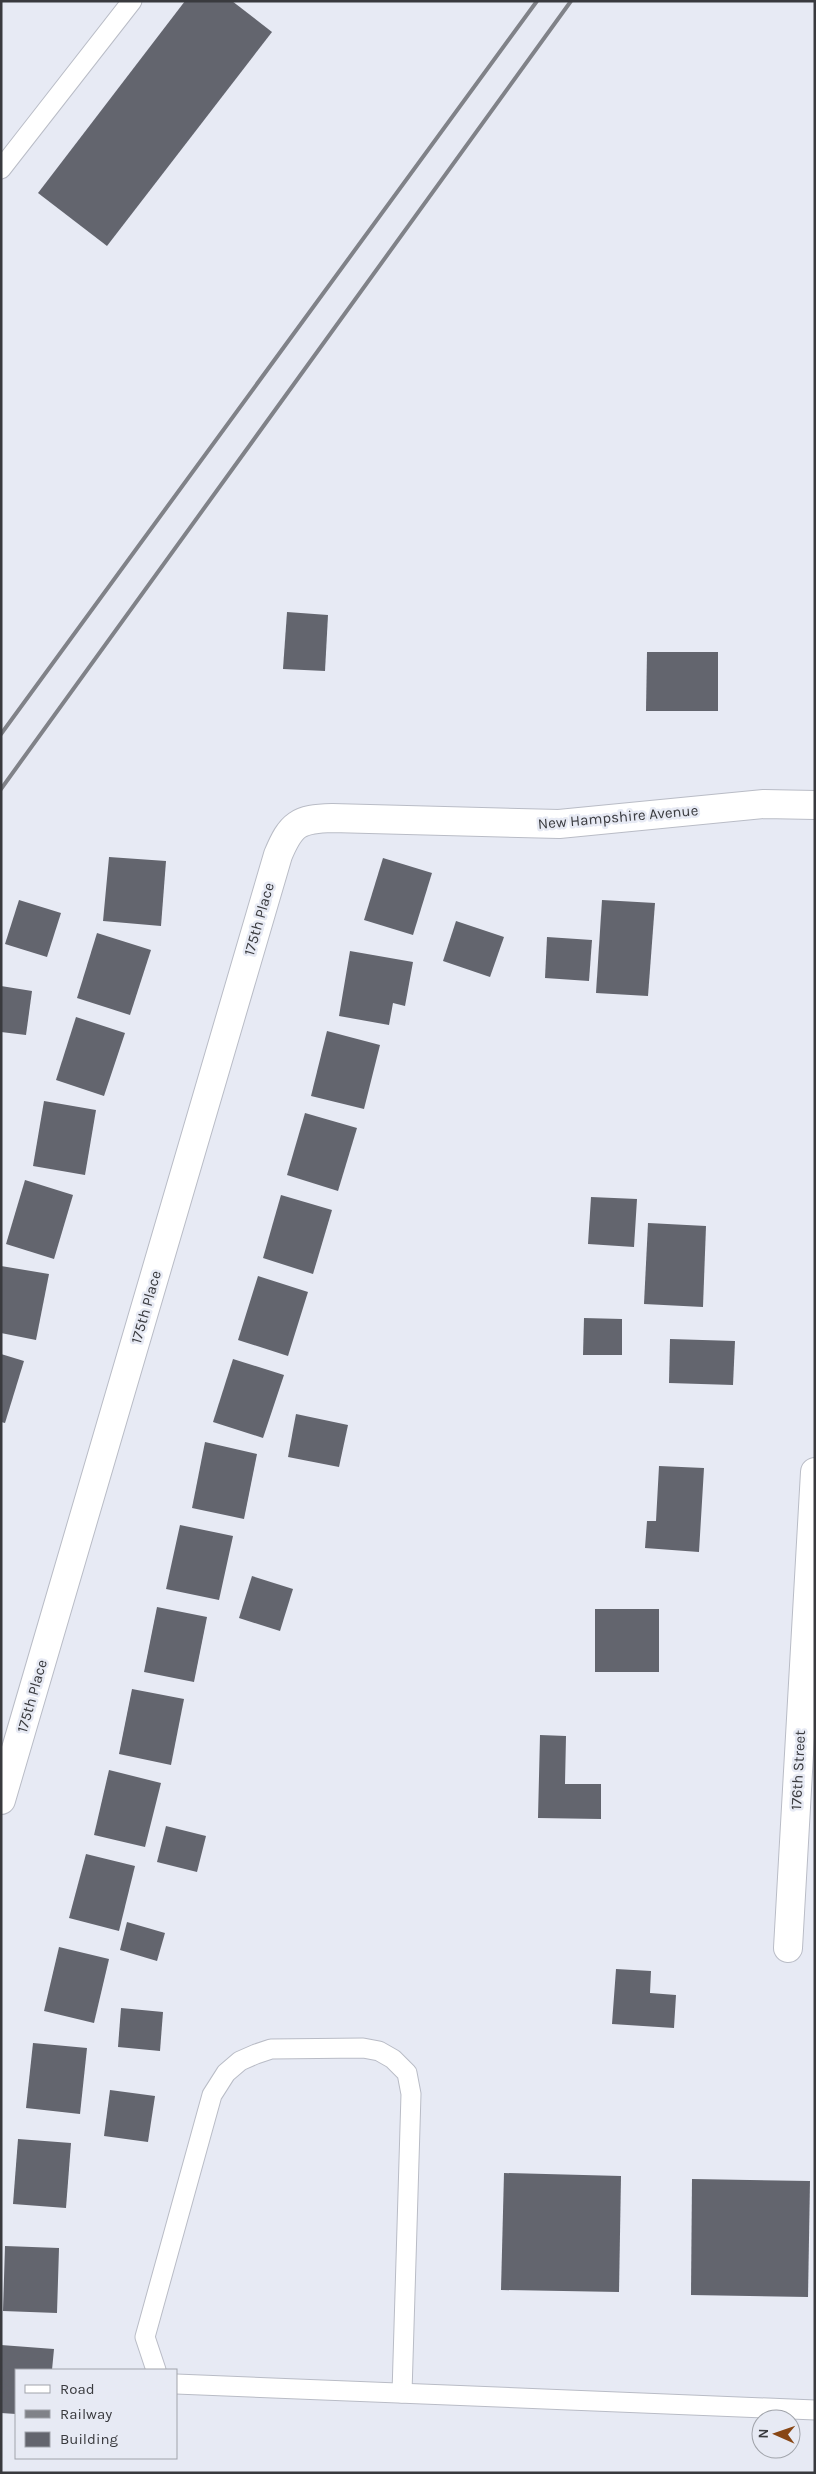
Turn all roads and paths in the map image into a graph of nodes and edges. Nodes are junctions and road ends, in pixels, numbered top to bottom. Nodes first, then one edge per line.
1 (132, 1) edge
2 (1, 169) edge
3 (815, 805) edge
4 (301, 821) joint
5 (815, 1472) edge
6 (1, 1800) edge
7 (788, 1948) dead end
8 (156, 2369) edge
9 (178, 2384) edge
10 (402, 2393) junction
11 (815, 2410) edge

1 - 2 lane
3 - 4 street, New Hampshire Avenue
4 - 6 street, 175th Place
5 - 7 street, 176th Street
8 - 10 lane
9 - 10 lane
10 - 11 lane

